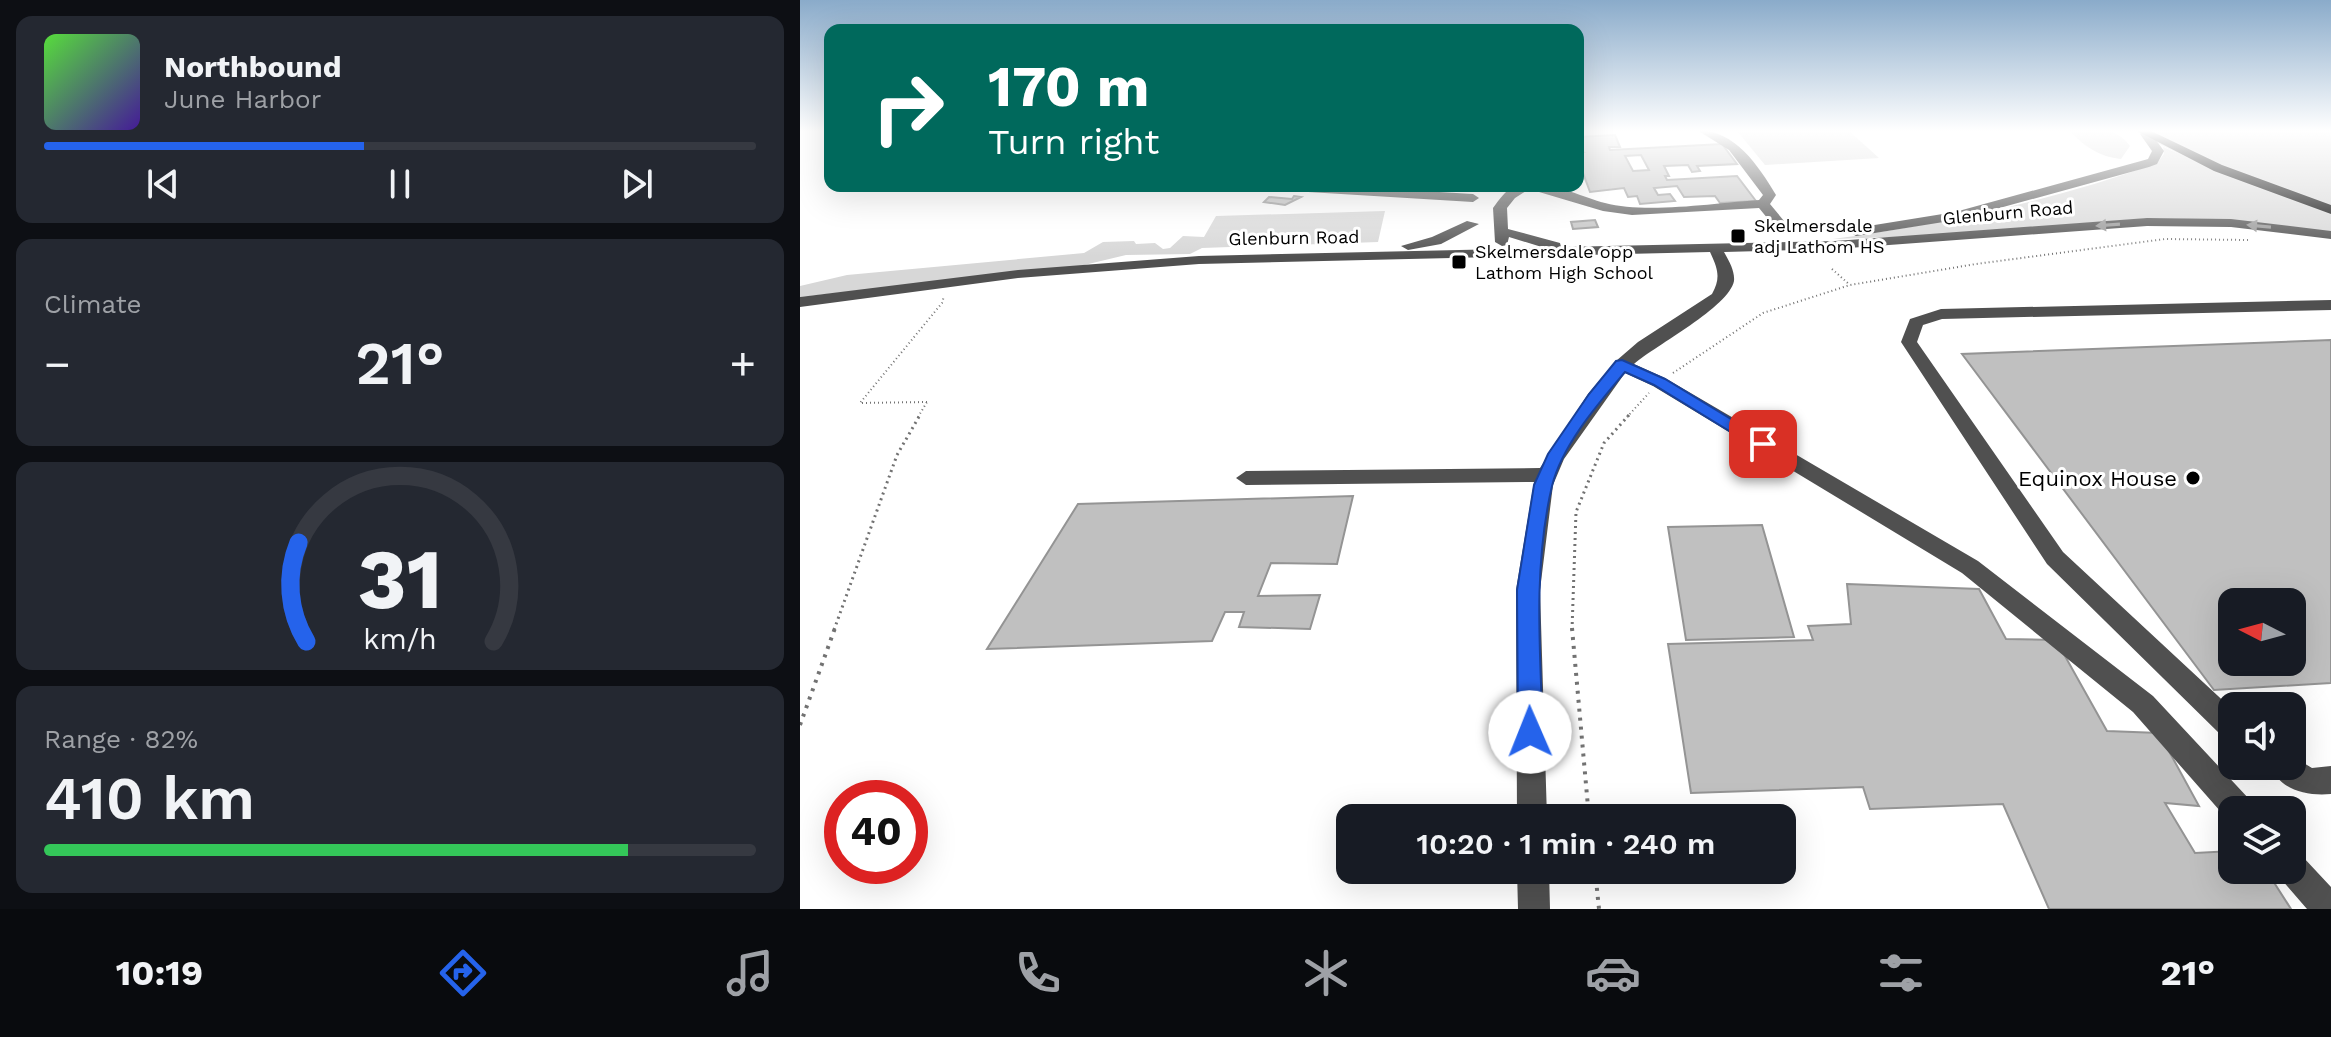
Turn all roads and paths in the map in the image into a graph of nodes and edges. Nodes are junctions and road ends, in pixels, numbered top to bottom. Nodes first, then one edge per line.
1 (1754, 172) edge
2 (2114, 172) edge
3 (2230, 172) edge
4 (1420, 192) edge
5 (1517, 192) edge
6 (1553, 192) edge
7 (1469, 194) edge
8 (1763, 204) junction
9 (2331, 210) edge
10 (1472, 224) junction
11 (1782, 227) dead end
12 (1501, 231) junction
13 (2331, 235) edge
14 (2253, 240) dead end
15 (1737, 247) junction
16 (1715, 248) junction
17 (1595, 252) junction
18 (1476, 255) junction
19 (1503, 255) junction
20 (1337, 258) junction
21 (1832, 269) dead end
22 (948, 283) junction
23 (1850, 285) junction
24 (853, 297) junction
25 (800, 302) edge
26 (2331, 305) edge
27 (800, 313) edge
28 (1622, 365) junction
29 (1659, 382) junction
30 (1547, 475) junction
31 (1246, 478) dead end
32 (2218, 714) edge
33 (800, 725) edge
34 (2305, 780) edge
35 (2331, 780) edge
36 (2226, 796) edge
37 (1532, 804) edge
38 (1588, 804) edge
39 (1533, 884) edge
40 (1596, 884) edge
41 (2306, 884) edge
42 (1534, 909) edge
43 (1599, 909) edge
44 (2329, 909) edge

1 - 8 street
2 - 15 street, Glenburn Road
3 - 9 main road
4 - 7 street
5 - 12 street
6 - 8 street
7 - 10 street
8 - 11 street
10 - 18 street
10 - 20 street
12 - 17 street
12 - 19 street
13 -> 15 street, Glenburn Road
14 - 23 path
15 - 16 street, Glenburn Road
16 - 17 street, Glenburn Road
16 - 28 street
17 - 19 street, Glenburn Road
18 - 19 street, Glenburn Road
18 - 20 street, Glenburn Road
20 - 22 street, Glenburn Road
21 - 23 path
22 - 24 street, Glenburn Road
22 - 33 path
23 - 29 path
24 - 25 street, Glenburn Road
24 - 27 street, Glenburn Road
26 - 32 street
28 - 29 street
28 - 30 street
29 - 36 street
29 - 38 path
30 - 31 street
30 - 37 street
34 - 35 street
39 - 42 street
40 - 43 path
41 - 44 street

